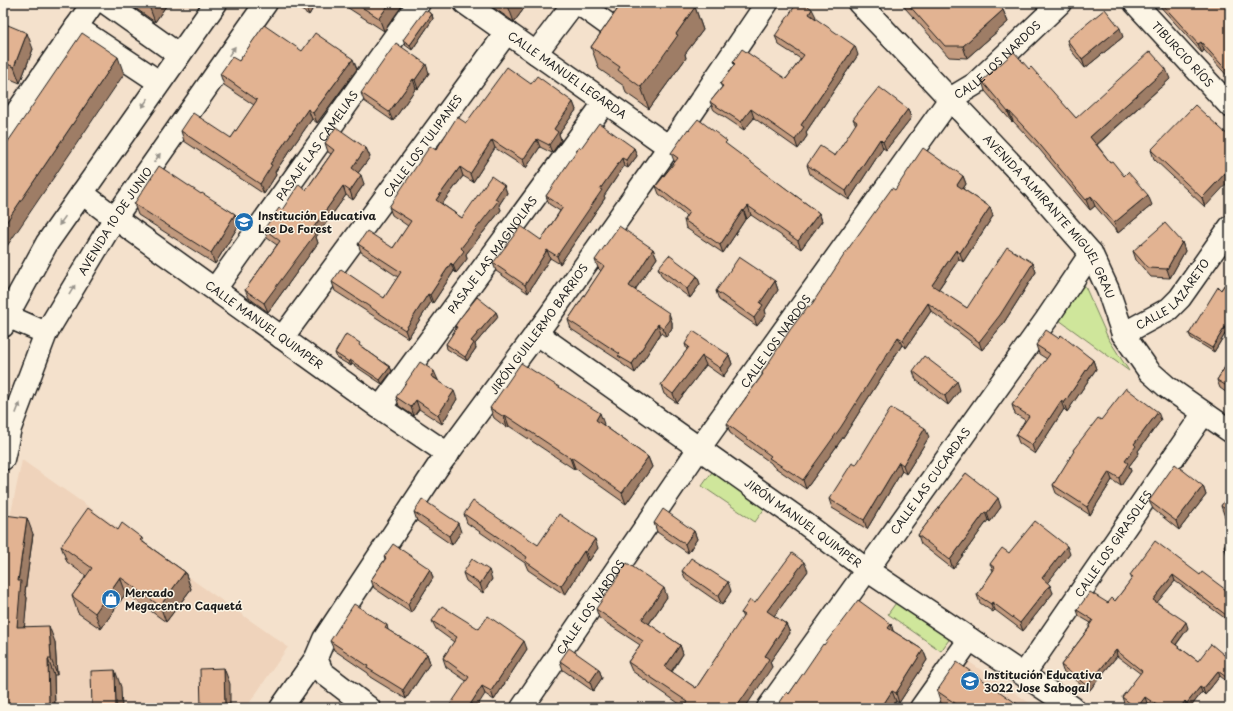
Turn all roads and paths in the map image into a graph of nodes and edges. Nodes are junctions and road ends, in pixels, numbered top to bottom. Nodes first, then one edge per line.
1 (93, 3) edge
2 (106, 3) edge
3 (216, 3) edge
4 (266, 3) edge
5 (420, 3) edge
6 (465, 3) edge
7 (767, 3) edge
8 (859, 3) edge
9 (1060, 3) edge
10 (1135, 3) edge
11 (76, 27) junction
12 (613, 28) edge
13 (507, 32) junction
14 (536, 53) junction
15 (179, 55) junction
16 (159, 82) junction
17 (950, 99) junction
18 (605, 102) junction
19 (1230, 106) edge
20 (3, 132) edge
21 (669, 147) junction
22 (82, 193) junction
23 (115, 218) junction
24 (1230, 227) edge
25 (1091, 253) junction
26 (215, 289) junction
27 (5, 321) edge
28 (46, 333) junction
29 (536, 333) junction
30 (1123, 334) junction
31 (282, 338) junction
32 (380, 408) junction
33 (1204, 413) junction
34 (1230, 431) edge
35 (698, 450) junction
36 (448, 454) junction
37 (3, 459) edge
38 (867, 570) junction
39 (970, 639) junction
40 (316, 658) junction
41 (1024, 674) junction
42 (281, 708) edge
43 (369, 708) edge
44 (522, 708) edge
45 (768, 708) edge
46 (922, 708) edge
47 (1073, 708) edge

1 - 11 street
2 - 15 street
3 - 15 street
23 -> 4 street, AVENIDA 10 DE JUNIO
5 - 26 street, PASAJE LAS CAMELIAS
6 - 13 street, CALLE MANUEL LEGARDA
7 - 21 street, JIRÓN GUILLERMO BARRIOS
8 - 17 street, AVENIDA ALMIRANTE MIGUEL GRAU
9 - 17 street, CALLE LOS NARDOS
10 - 19 street, TIBURCIO RÍOS
11 - 16 street
11 - 20 street
12 - 14 street
13 - 14 street, CALLE MANUEL LEGARDA
13 - 31 street, CALLE LOS TULIPANES
14 - 18 street, CALLE MANUEL LEGARDA
15 - 16 street
16 -> 22 street
17 - 25 street, AVENIDA ALMIRANTE MIGUEL GRAU
17 - 35 street, CALLE LOS NARDOS
18 - 21 street, CALLE MANUEL LEGARDA
18 - 32 street, PASAJE LAS MAGNOLIAS
21 - 29 street, JIRÓN GUILLERMO BARRIOS
22 - 23 street, CALLE MANUEL QUIMPER
22 -> 27 street
23 - 26 street, CALLE MANUEL QUIMPER
28 -> 23 street, AVENIDA 10 DE JUNIO
24 - 30 street, CALLE LAZARETO
25 - 30 street, AVENIDA ALMIRANTE MIGUEL GRAU
25 - 38 street, CALLE LAS CUCARDAS
26 - 31 street, CALLE MANUEL QUIMPER
27 - 28 street
37 -> 28 street, AVENIDA 10 DE JUNIO
29 - 35 street, JIRÓN MANUEL QUIMPER
29 - 36 street, JIRÓN GUILLERMO BARRIOS
30 - 33 street, AVENIDA ALMIRANTE MIGUEL GRAU
31 - 32 street, CALLE MANUEL QUIMPER
32 - 36 street, CALLE MANUEL QUIMPER
33 - 34 street, AVENIDA ALMIRANTE MIGUEL GRAU
33 - 41 street, CALLE LOS GIRASOLES
35 - 38 street, JIRÓN MANUEL QUIMPER
35 - 44 street, CALLE LOS NARDOS
36 - 40 street, JIRÓN GUILLERMO BARRIOS
38 - 39 street, JIRÓN MANUEL QUIMPER
38 - 45 street, CALLE LAS CUCARDAS
39 - 41 street, JIRÓN MANUEL QUIMPER
39 - 46 street
40 - 42 street, JIRÓN GUILLERMO BARRIOS
40 - 43 street
41 - 47 street, JIRÓN MANUEL QUIMPER

